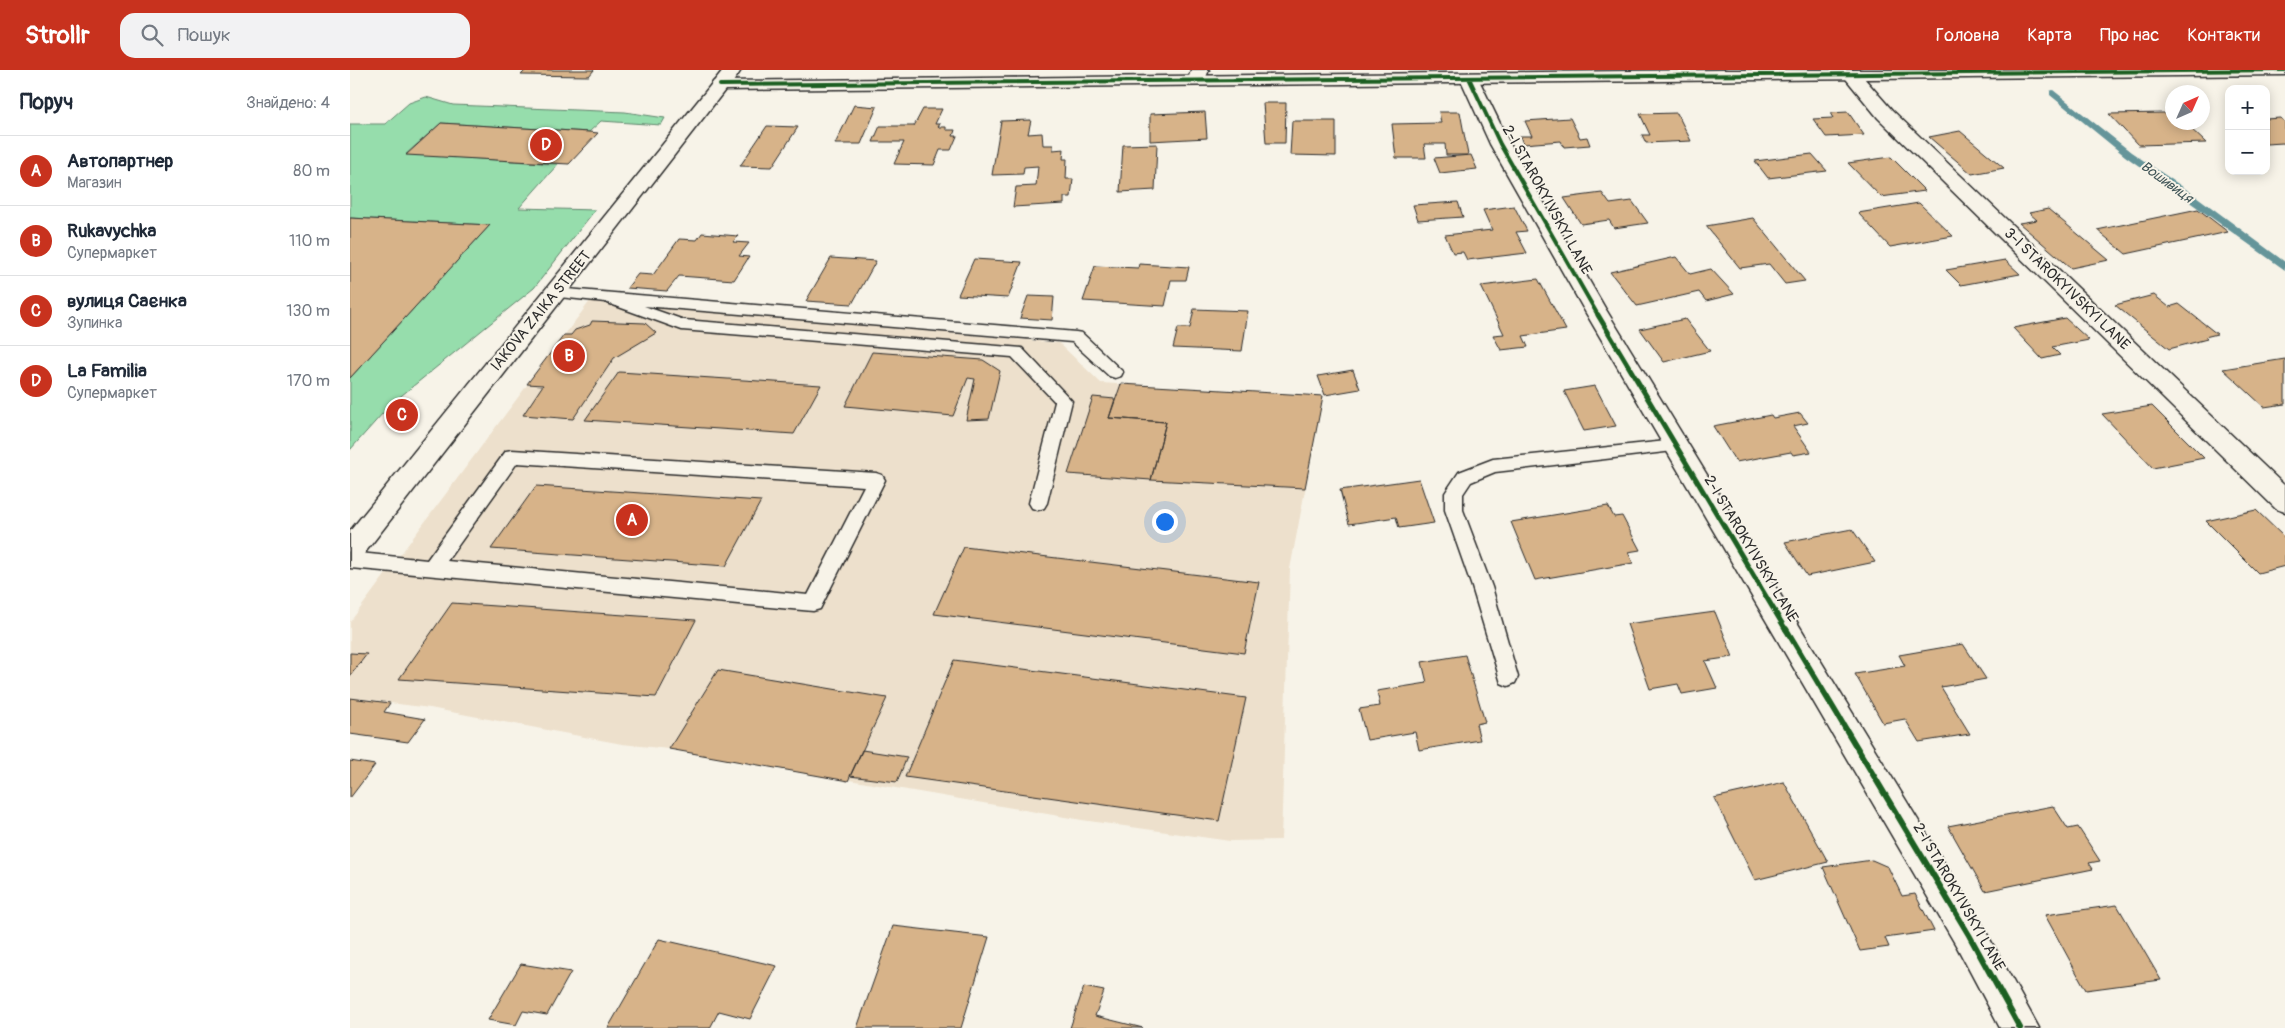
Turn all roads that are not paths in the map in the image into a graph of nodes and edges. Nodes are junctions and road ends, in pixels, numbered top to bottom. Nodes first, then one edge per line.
1 (2107, 70) edge
2 (2285, 70) edge
3 (1926, 72) edge
4 (1851, 74) junction
5 (1198, 75) edge
6 (726, 78) edge
7 (1469, 78) junction
8 (555, 293) junction
9 (606, 297) junction
10 (1115, 372) dead end
11 (1676, 446) junction
12 (2285, 502) edge
13 (1038, 503) dead end
14 (350, 551) edge
15 (350, 560) edge
16 (432, 568) junction
17 (1508, 677) dead end
18 (2020, 1028) edge

1 - 2 street
1 - 3 street
3 - 4 street
4 - 7 street
4 - 12 street, 3-I STAROKYIVSKYI LANE
5 - 6 street
5 - 7 street
6 - 8 street, IAKOVA ZAIKA STREET
7 - 11 street, 2-I STAROKYIVSKYI LANE
8 - 9 lane
8 - 14 street, IAKOVA ZAIKA STREET
9 - 10 lane
9 - 13 lane
11 - 17 lane
11 - 18 street, 2-I STAROKYIVSKYI LANE
15 - 16 lane
16 - 16 lane

